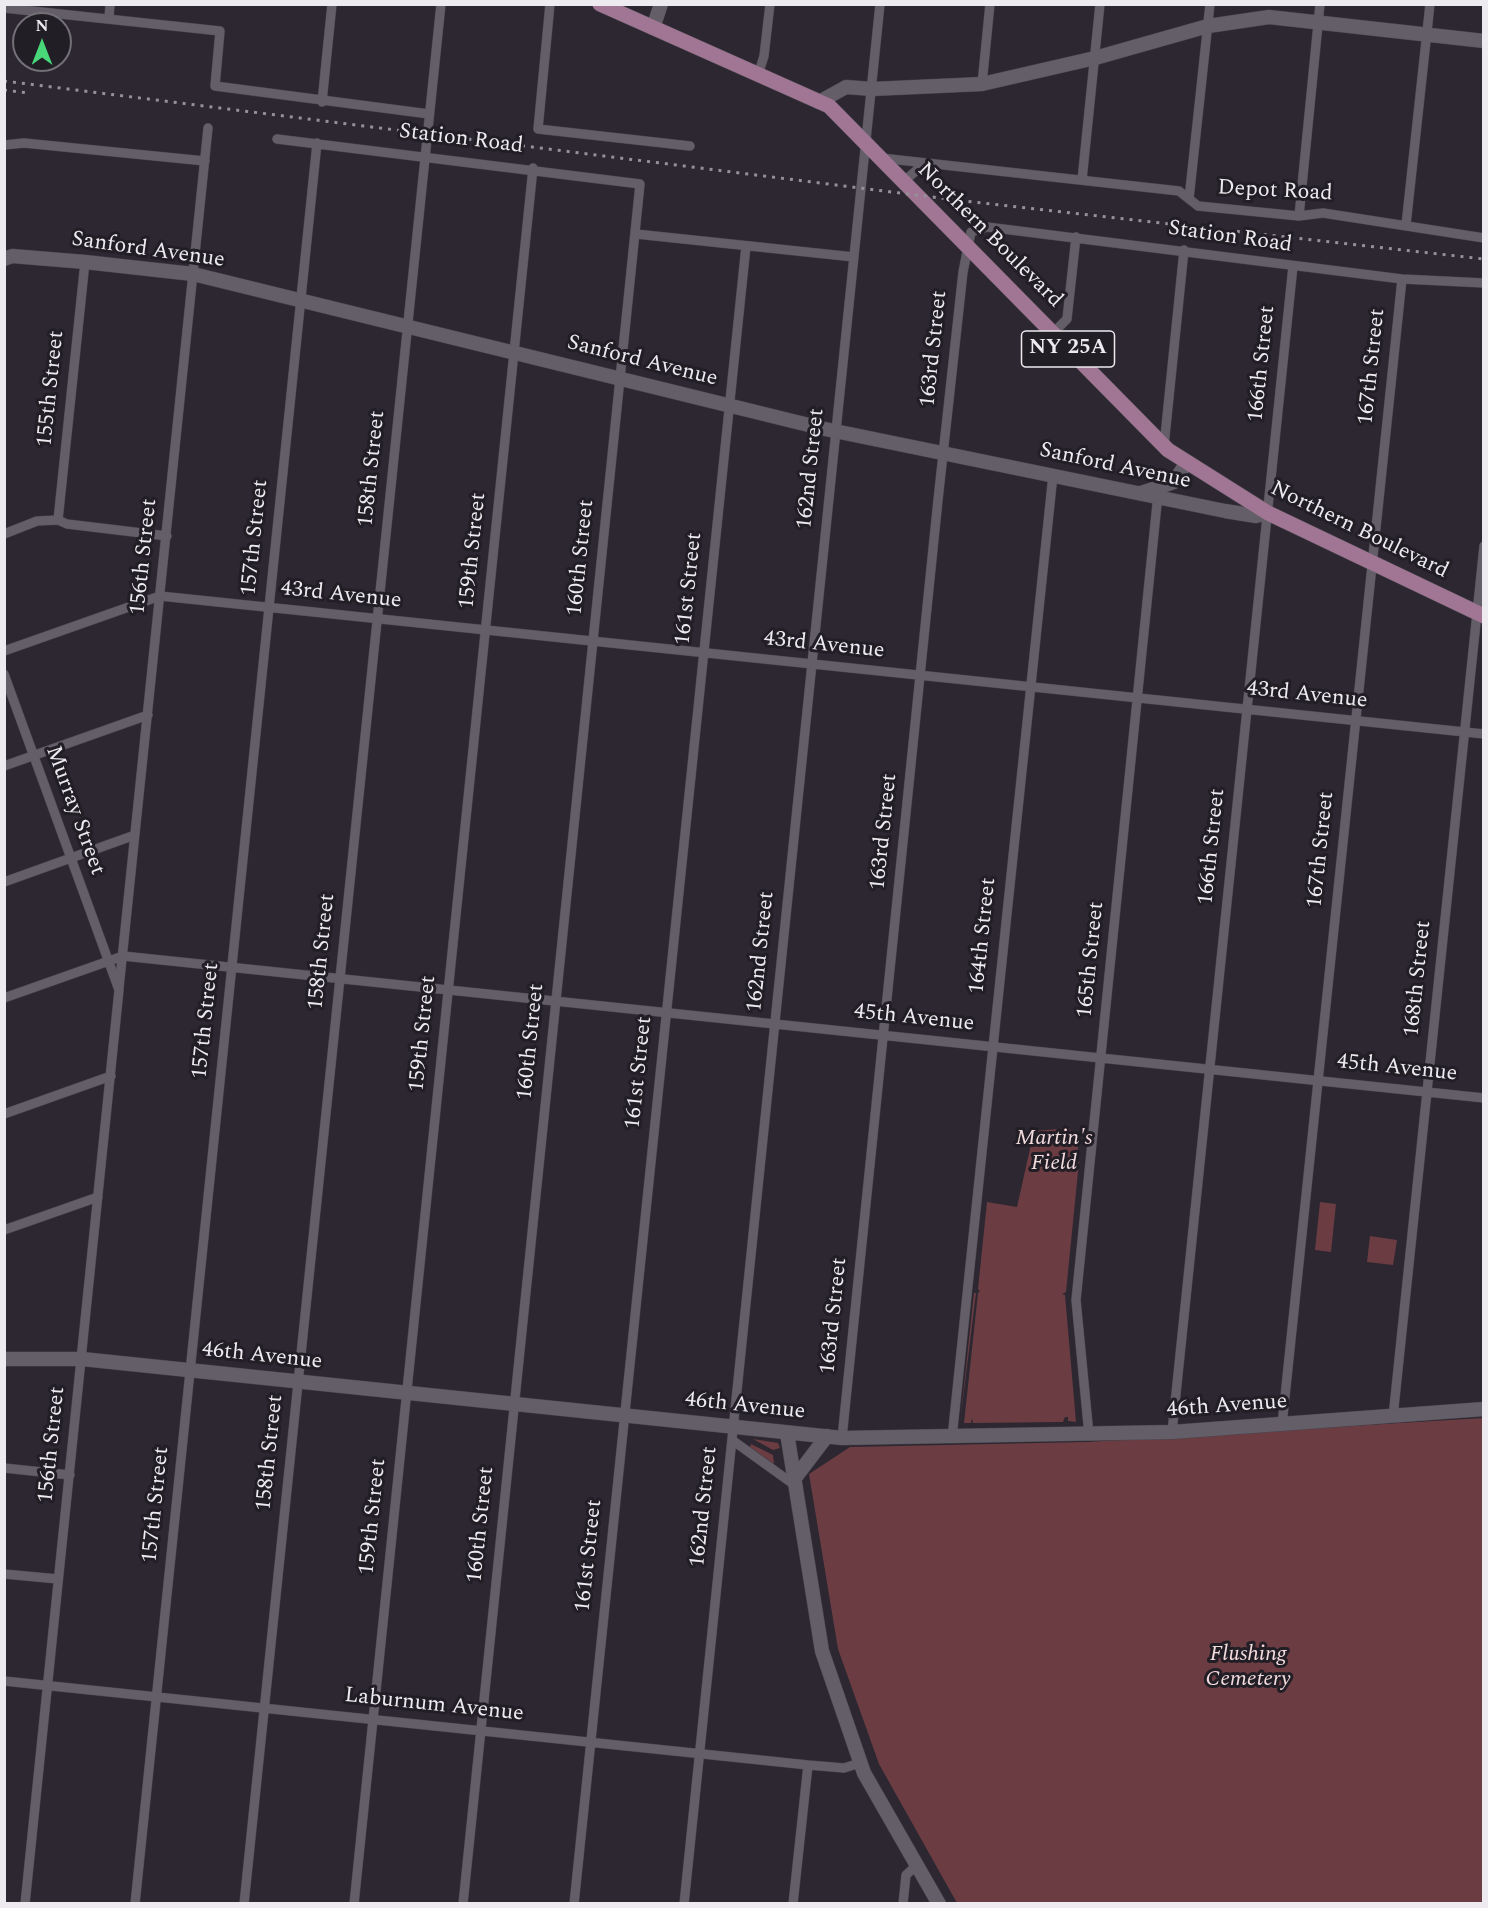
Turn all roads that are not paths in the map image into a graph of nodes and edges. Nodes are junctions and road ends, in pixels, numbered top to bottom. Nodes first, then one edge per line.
1 (110, 4) edge
2 (332, 4) edge
3 (441, 4) edge
4 (550, 4) edge
5 (600, 4) edge
6 (661, 4) edge
7 (770, 4) edge
8 (880, 4) edge
9 (990, 4) edge
10 (1100, 4) edge
11 (1210, 4) edge
12 (1320, 4) edge
13 (1430, 4) edge
14 (4, 8) edge
15 (109, 18) junction
16 (1318, 23) junction
17 (1208, 26) junction
18 (653, 28) junction
19 (1426, 35) junction
20 (1484, 42) edge
21 (1095, 58) junction
22 (758, 75) junction
23 (982, 84) junction
24 (872, 89) junction
25 (322, 102) junction
26 (819, 102) junction
27 (429, 114) junction
28 (208, 128) dead end
29 (277, 139) dead end
30 (317, 143) junction
31 (866, 144) junction
32 (4, 145) edge
33 (690, 146) dead end
34 (425, 156) junction
35 (879, 157) junction
36 (205, 161) junction
37 (925, 163) junction
38 (533, 168) junction
39 (1082, 180) junction
40 (903, 182) junction
41 (640, 184) joint
42 (1189, 199) junction
43 (1299, 216) junction
44 (1406, 225) junction
45 (972, 232) joint
46 (636, 234) junction
47 (1076, 237) junction
48 (1484, 238) edge
49 (746, 246) junction
50 (968, 248) junction
51 (1184, 250) junction
52 (854, 257) junction
53 (4, 259) edge
54 (85, 262) junction
55 (1293, 267) junction
56 (193, 274) junction
57 (1402, 279) junction
58 (1484, 283) edge
59 (300, 299) junction
60 (408, 326) junction
61 (1053, 333) junction
62 (514, 352) junction
63 (621, 378) junction
64 (729, 405) junction
65 (835, 431) junction
66 (1166, 448) junction
67 (944, 453) junction
68 (1187, 462) junction
69 (1053, 475) junction
70 (1158, 493) junction
71 (1268, 513) junction
72 (58, 520) junction
73 (4, 534) edge
74 (167, 536) junction
75 (1484, 546) edge
76 (1372, 562) junction
77 (160, 596) junction
78 (269, 608) junction
79 (1480, 614) edge
80 (377, 619) junction
81 (485, 631) junction
82 (594, 642) junction
83 (4, 651) edge
84 (703, 653) junction
85 (812, 664) junction
86 (4, 674) edge
87 (921, 675) junction
88 (1030, 687) junction
89 (1138, 698) junction
90 (1246, 710) junction
91 (148, 715) junction
92 (1356, 720) junction
93 (1464, 732) junction
94 (1484, 734) edge
95 (33, 756) junction
96 (4, 766) edge
97 (135, 835) junction
98 (70, 859) junction
99 (4, 882) edge
100 (123, 956) junction
101 (108, 961) junction
102 (232, 968) junction
103 (340, 979) junction
104 (119, 990) junction
105 (448, 990) junction
106 (4, 998) edge
107 (557, 1002) junction
108 (666, 1013) junction
109 (774, 1024) junction
110 (883, 1036) junction
111 (992, 1047) junction
112 (1101, 1058) junction
113 (1209, 1069) junction
114 (111, 1076) junction
115 (1318, 1080) junction
116 (1427, 1092) junction
117 (1484, 1098) edge
118 (4, 1114) edge
119 (98, 1197) junction
120 (4, 1230) edge
121 (4, 1359) edge
122 (82, 1359) junction
123 (190, 1371) junction
124 (298, 1382) junction
125 (407, 1394) junction
126 (514, 1404) junction
127 (1484, 1409) edge
128 (624, 1416) junction
129 (1393, 1417) junction
130 (1282, 1425) junction
131 (1172, 1432) junction
132 (788, 1433) junction
133 (732, 1434) junction
134 (1089, 1435) junction
135 (827, 1436) junction
136 (842, 1438) junction
137 (952, 1438) junction
138 (4, 1468) edge
139 (70, 1475) junction
140 (795, 1482) junction
141 (4, 1574) edge
142 (58, 1579) junction
143 (4, 1682) edge
144 (48, 1686) junction
145 (156, 1697) junction
146 (264, 1708) junction
147 (373, 1720) junction
148 (482, 1731) junction
149 (590, 1742) junction
150 (699, 1753) junction
151 (860, 1763) junction
152 (808, 1765) junction
153 (916, 1866) junction
154 (25, 1904) edge
155 (135, 1904) edge
156 (244, 1904) edge
157 (354, 1904) edge
158 (464, 1904) edge
159 (574, 1904) edge
160 (684, 1904) edge
161 (793, 1904) edge
162 (903, 1904) edge
163 (939, 1904) edge

1 - 15 street
2 - 25 street
3 - 27 street, 158th Street
4 - 33 street
5 - 18 main road, Northern Boulevard / NY 25A
6 - 18 street
7 - 22 street
8 - 24 street, 162nd Street
9 - 23 street
10 - 21 street
11 - 17 street
12 - 16 street
13 - 19 street
14 - 15 street
15 - 25 street
16 - 17 street
16 - 19 street
16 - 43 street
17 - 21 street
17 - 42 street
18 - 22 main road, Northern Boulevard / NY 25A
19 - 20 street
19 - 44 street
21 - 23 street
21 - 39 street
22 - 26 main road, Northern Boulevard / NY 25A
23 - 24 street
24 - 26 street
24 - 31 street, 162nd Street
25 - 27 street
26 - 31 main road, Northern Boulevard / NY 25A
27 - 34 street, 158th Street
28 - 36 street, 156th Street
29 - 30 street, Station Road
30 - 34 street, Station Road
30 - 59 street, 157th Street
31 - 35 main road, Northern Boulevard / NY 25A
31 - 52 street, 162nd Street
32 - 36 street
34 - 38 street, Station Road
34 - 60 street, 158th Street
35 - 37 street, Depot Road
35 - 40 main road, Northern Boulevard / NY 25A
36 - 56 street, 156th Street
37 - 39 street, Depot Road
37 - 40 street
38 - 41 street, Station Road
38 - 62 street, 159th Street
39 - 42 street, Depot Road
40 - 50 main road, Northern Boulevard / NY 25A
41 - 46 street, 160th Street
42 - 43 street, Depot Road
43 - 44 street, Depot Road
44 - 48 street, Depot Road
45 - 47 street, Station Road
45 - 50 street, 163rd Street
46 - 49 street
46 - 63 street, 160th Street
47 - 51 street, Station Road
47 - 61 street
49 - 52 street
49 - 64 street, 161st Street
50 - 61 main road, Northern Boulevard / NY 25A
50 - 67 street, 163rd Street
51 - 55 street, Station Road
51 - 66 street
52 - 65 street, 162nd Street
53 - 54 street, Sanford Avenue
54 - 56 street, Sanford Avenue
54 - 72 street, 155th Street
55 - 57 street, Station Road
55 - 71 street, 166th Street
56 - 59 street, Sanford Avenue
56 - 74 street, 156th Street
57 - 58 street, Station Road
57 - 76 street, 167th Street
59 - 60 street, Sanford Avenue
59 - 78 street, 157th Street
60 - 62 street, Sanford Avenue
60 - 80 street, 158th Street
61 - 66 main road, Northern Boulevard / NY 25A
62 - 63 street, Sanford Avenue
62 - 81 street, 159th Street
63 - 64 street, Sanford Avenue
63 - 82 street, 160th Street
64 - 65 street, Sanford Avenue
64 - 84 street, 161st Street
65 - 67 street, Sanford Avenue
65 - 85 street, 162nd Street
66 - 68 main road, Northern Boulevard
67 - 69 street, Sanford Avenue
67 - 87 street, 163rd Street
68 - 70 street
68 - 71 main road, Northern Boulevard
69 - 70 street, Sanford Avenue
69 - 88 street, 164th Street
70 - 71 street, Sanford Avenue
70 - 89 street, 165th Street
71 - 76 main road, Northern Boulevard
71 - 90 street, 166th Street
72 - 73 street
72 - 74 street
74 - 77 street, 156th Street
75 - 79 street, 168th Street
76 - 79 main road, Northern Boulevard
76 - 92 street, 167th Street
77 - 78 street, 43rd Avenue
77 - 83 street
77 - 91 street, 156th Street
78 - 80 street, 43rd Avenue
78 - 102 street, 157th Street
79 - 93 street, 168th Street
80 - 81 street, 43rd Avenue
80 - 103 street, 158th Street
81 - 82 street, 43rd Avenue
81 - 105 street, 159th Street
82 - 84 street, 43rd Avenue
82 - 107 street, 160th Street
84 - 85 street, 43rd Avenue
84 - 108 street, 161st Street
85 - 87 street, 43rd Avenue
85 - 109 street, 162nd Street
86 - 95 street, Murray Street
87 - 88 street, 43rd Avenue
87 - 110 street, 163rd Street
88 - 89 street, 43rd Avenue
88 - 111 street, 164th Street
89 - 90 street, 43rd Avenue
89 - 112 street, 165th Street
90 - 92 street, 43rd Avenue
90 - 113 street, 166th Street
91 - 95 street
91 - 97 street, 156th Street
92 - 93 street, 43rd Avenue
92 - 115 street, 167th Street
93 - 94 street, 43rd Avenue
93 - 116 street, 168th Street
95 - 96 street
95 - 98 street, Murray Street
97 - 98 street
97 - 100 street, 156th Street
98 - 99 street
98 - 101 street, Murray Street
100 - 101 street
100 - 102 street, 45th Avenue
100 - 104 street, 156th Street
101 - 104 street, 156th Street
101 - 106 street
102 - 103 street, 45th Avenue
102 - 123 street, 157th Street
103 - 105 street, 45th Avenue
103 - 124 street, 158th Street
104 - 114 street, 156th Street
105 - 107 street, 45th Avenue
105 - 125 street, 159th Street
107 - 108 street, 45th Avenue
107 - 126 street, 160th Street
108 - 109 street, 45th Avenue
108 - 128 street, 161st Street
109 - 110 street, 45th Avenue
109 - 133 street, 162nd Street
110 - 111 street, 45th Avenue
110 - 136 street, 163rd Street
111 - 112 street, 45th Avenue
111 - 137 street, 164th Street
112 - 113 street, 45th Avenue
112 - 134 street, 165th Street
113 - 115 street, 45th Avenue
113 - 131 street, 166th Street
114 - 118 street
114 - 119 street, 156th Street
115 - 116 street, 45th Avenue
115 - 130 street, 167th Street
116 - 117 street, 45th Avenue
116 - 129 street, 168th Street
119 - 120 street
119 - 122 street, 156th Street
121 - 122 street, 46th Avenue
122 - 123 street, 46th Avenue
122 - 139 street, 156th Street
123 - 124 street, 46th Avenue
123 - 145 street, 157th Street
124 - 125 street, 46th Avenue
124 - 146 street, 158th Street
125 - 126 street, 46th Avenue
125 - 147 street, 159th Street
126 - 128 street, 46th Avenue
126 - 148 street, 160th Street
127 - 129 street, 46th Avenue
128 - 133 street, 46th Avenue
128 - 149 street, 161st Street
129 - 130 street, 46th Avenue
130 - 131 street, 46th Avenue
131 - 134 street, 46th Avenue
132 - 133 street, 46th Avenue
132 - 135 street, 46th Avenue
132 - 140 street
133 - 140 street
133 - 150 street, 162nd Street
134 - 137 street, 46th Avenue
135 - 136 street, 46th Avenue
135 - 140 street
136 - 137 street, 46th Avenue
138 - 139 street
139 - 142 street, 156th Street
140 - 151 street
141 - 142 street
142 - 144 street, 156th Street
143 - 144 street, Laburnum Avenue
144 - 145 street, Laburnum Avenue
144 - 154 street, 156th Street
145 - 146 street, Laburnum Avenue
145 - 155 street, 157th Street
146 - 147 street, Laburnum Avenue
146 - 156 street, 158th Street
147 - 148 street, Laburnum Avenue
147 - 157 street, 159th Street
148 - 149 street, Laburnum Avenue
148 - 158 street, 160th Street
149 - 150 street, Laburnum Avenue
149 - 159 street, 161st Street
150 - 152 street, Laburnum Avenue
150 - 160 street, 162nd Street
151 - 152 street, Laburnum Avenue
151 - 153 street
152 - 161 street
153 - 162 street
153 - 163 street

